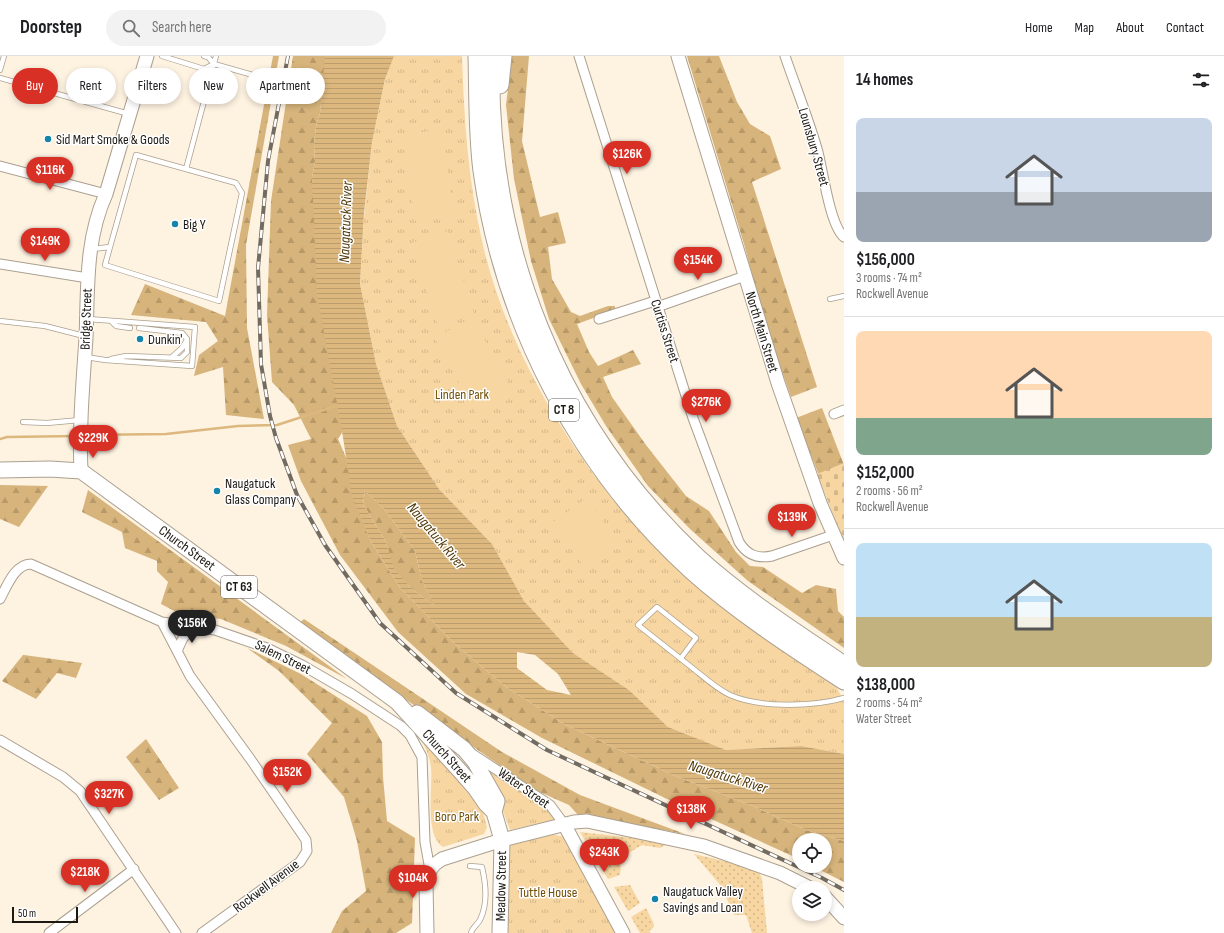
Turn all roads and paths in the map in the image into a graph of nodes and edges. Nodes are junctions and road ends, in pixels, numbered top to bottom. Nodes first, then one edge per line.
1 (4, 56) edge
2 (147, 56) edge
3 (162, 56) edge
4 (204, 56) edge
5 (216, 56) edge
6 (467, 56) edge
7 (477, 56) edge
8 (490, 56) edge
9 (503, 56) edge
10 (579, 56) edge
11 (678, 56) edge
12 (785, 56) edge
13 (214, 64) junction
14 (0, 70) edge
15 (246, 73) edge
16 (0, 78) edge
17 (130, 115) junction
18 (0, 166) edge
19 (186, 169) junction
20 (106, 194) junction
21 (507, 229) junction
22 (844, 237) edge
23 (497, 244) junction
24 (110, 247) junction
25 (90, 249) junction
26 (0, 264) edge
27 (745, 276) junction
28 (88, 278) junction
29 (844, 296) edge
30 (830, 299) dead end
31 (656, 304) junction
32 (86, 319) junction
33 (599, 319) dead end
34 (0, 321) edge
35 (111, 321) junction
36 (130, 328) dead end
37 (139, 328) dead end
38 (86, 337) junction
39 (84, 356) junction
40 (105, 360) junction
41 (844, 410) edge
42 (834, 414) dead end
43 (23, 422) dead end
44 (82, 424) junction
45 (0, 470) edge
46 (81, 471) junction
47 (833, 535) junction
48 (844, 558) edge
49 (0, 599) edge
50 (162, 622) junction
51 (194, 627) junction
52 (176, 651) junction
53 (681, 658) junction
54 (824, 660) junction
55 (844, 665) edge
56 (844, 681) edge
57 (844, 698) edge
58 (397, 702) junction
59 (0, 740) edge
60 (464, 749) junction
61 (494, 812) junction
62 (564, 824) junction
63 (502, 840) junction
64 (470, 866) dead end
65 (134, 869) junction
66 (430, 870) junction
67 (796, 881) edge
68 (486, 884) junction
69 (496, 885) junction
70 (832, 905) edge
71 (844, 918) edge
72 (49, 933) edge
73 (176, 933) edge
74 (202, 933) edge
75 (427, 933) edge
76 (471, 933) edge
77 (500, 933) edge
78 (623, 933) edge

1 - 14 lane
2 - 17 main road, Bridge Street
3 - 13 lane
4 - 13 lane
5 - 13 lane
6 - 23 highway
7 - 23 highway, CT 8
8 - 21 highway, CT 8
9 - 21 highway
10 - 31 street, Curtiss Street
11 - 27 main road, North Main Street
12 - 22 street, Lounsbury Street
13 - 15 lane
13 - 19 lane
16 - 17 lane
17 - 20 main road, Bridge Street
18 - 20 street
19 - 24 lane
19 - 24 lane
20 - 25 main road, Bridge Street
21 - 54 highway, CT 8
23 - 54 highway, CT 8
24 - 25 lane
25 - 28 main road, Bridge Street
26 - 28 street
27 - 31 street
27 - 47 main road, North Main Street
28 - 32 main road, Bridge Street
29 - 30 lane
31 - 33 street
31 - 47 street, Curtiss Street
32 - 35 lane
32 - 38 main road, Bridge Street
34 - 38 lane
35 - 36 lane
35 - 40 lane
37 - 40 lane
38 - 39 main road, Bridge Street
39 - 40 lane
39 - 44 main road, Bridge Street
41 - 42 street
43 - 44 lane
44 - 46 main road, Bridge Street
45 - 46 main road
46 - 58 main road, Church Street / CT 63
47 - 48 main road, North Main Street
49 - 50 street, Salem Street
50 - 51 street, Salem Street
50 - 52 street, Rockwell Avenue
51 - 52 street
51 - 66 street, Salem Street
52 - 74 street, Rockwell Avenue
53 - 53 lane
53 - 57 lane
54 - 55 highway, CT 8
54 - 56 highway, CT 8
58 - 60 main road, Church Street
58 - 61 main road, Church Street / CT 63
59 - 65 street
60 - 61 main road, Church Street
60 - 62 street, Water Street
61 - 63 main road, Church Street / CT 63
62 - 63 main road
62 - 67 main road
62 - 78 main road
63 - 66 main road
63 - 69 main road, Meadow Street / CT 63
64 - 68 lane
65 - 72 street
65 - 73 street
66 - 75 main road
68 - 69 lane
68 - 76 lane
69 - 77 main road, Meadow Street / CT 63
70 - 71 main road

